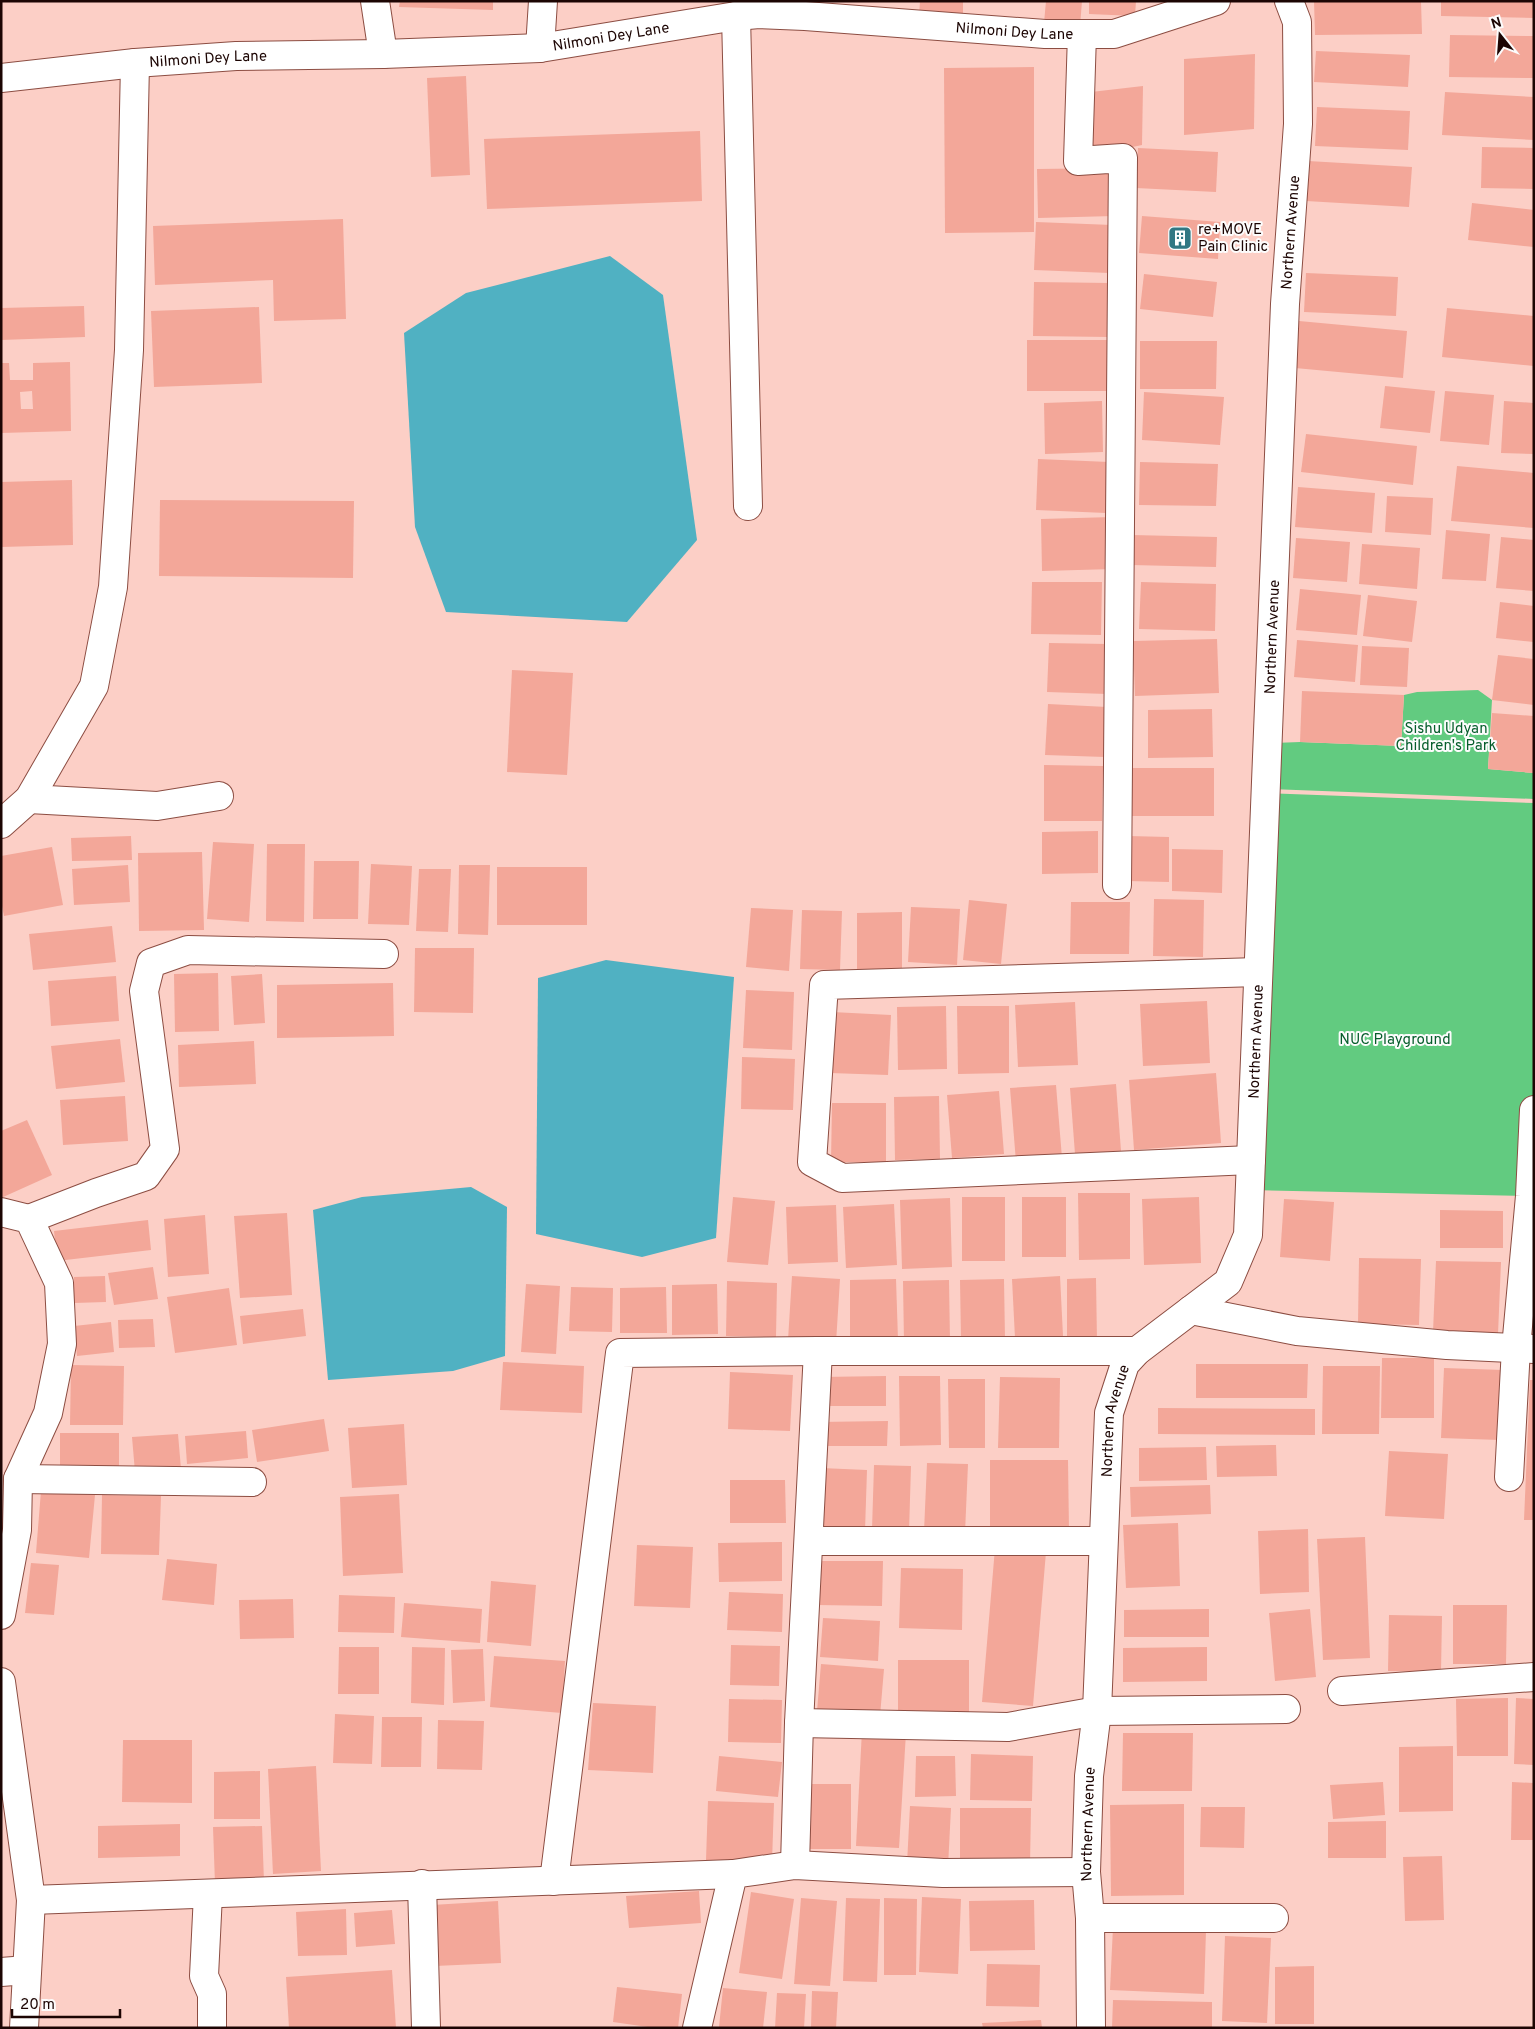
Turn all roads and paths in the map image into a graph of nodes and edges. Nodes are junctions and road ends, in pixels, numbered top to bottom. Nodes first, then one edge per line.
1 (375, 1) edge
2 (543, 1) edge
3 (1216, 1) edge
4 (1289, 1) edge
5 (753, 11) edge
6 (1082, 34) junction
7 (540, 48) junction
8 (383, 54) junction
9 (135, 63) junction
10 (1, 78) edge
11 (748, 506) dead end
12 (219, 796) dead end
13 (29, 799) junction
14 (1, 824) edge
15 (1117, 885) dead end
16 (384, 954) dead end
17 (1258, 972) junction
18 (1533, 1127) edge
19 (1251, 1160) junction
20 (1, 1212) edge
21 (29, 1220) junction
22 (1191, 1310) junction
23 (1525, 1348) edge
24 (818, 1351) junction
25 (1137, 1351) junction
26 (1509, 1477) dead end
27 (18, 1479) junction
28 (252, 1482) dead end
29 (9, 1531) edge
30 (810, 1541) junction
31 (1103, 1541) junction
32 (1, 1616) edge
33 (1534, 1677) edge
34 (1, 1682) edge
35 (1342, 1691) dead end
36 (1286, 1709) dead end
37 (1097, 1711) junction
38 (799, 1722) junction
39 (4, 1731) edge
40 (795, 1865) junction
41 (1086, 1872) junction
42 (733, 1874) junction
43 (554, 1880) junction
44 (422, 1884) junction
45 (208, 1894) junction
46 (31, 1900) junction
47 (1090, 1918) junction
48 (1274, 1918) dead end
49 (14, 1971) edge
50 (24, 2028) edge
51 (212, 2028) edge
52 (426, 2028) edge
53 (697, 2028) edge
54 (1091, 2028) edge

1 - 8 street
2 - 7 street
3 - 6 street, Nilmoni Dey Lane
4 - 17 street, Northern Avenue
5 - 6 street, Nilmoni Dey Lane
5 - 7 street, Nilmoni Dey Lane
5 - 11 street
6 - 15 street
7 - 8 street, Nilmoni Dey Lane
8 - 9 street, Nilmoni Dey Lane
9 - 10 street, Nilmoni Dey Lane
9 - 13 street
12 - 13 street
13 - 14 street
16 - 21 street
17 - 19 street, Northern Avenue
17 - 19 street
18 - 23 street
19 - 22 street, Northern Avenue
20 - 21 street
21 - 27 street
22 - 23 street
22 - 25 street, Northern Avenue
23 - 26 street
24 - 25 street
24 - 30 street
24 - 43 street
25 - 31 street, Northern Avenue
27 - 28 street
27 - 29 street
29 - 32 street
30 - 31 street
30 - 38 street
31 - 37 street, Northern Avenue
33 - 35 street
34 - 39 street
36 - 37 street
37 - 38 street
37 - 41 street, Northern Avenue
38 - 40 street
39 - 46 street
40 - 41 street
40 - 42 street
41 - 47 street, Northern Avenue
42 - 43 street
42 - 53 street
43 - 44 street
44 - 45 street
44 - 52 street
45 - 46 street
45 - 51 street
46 - 49 street
47 - 48 street
47 - 54 street, Northern Avenue
49 - 50 street

